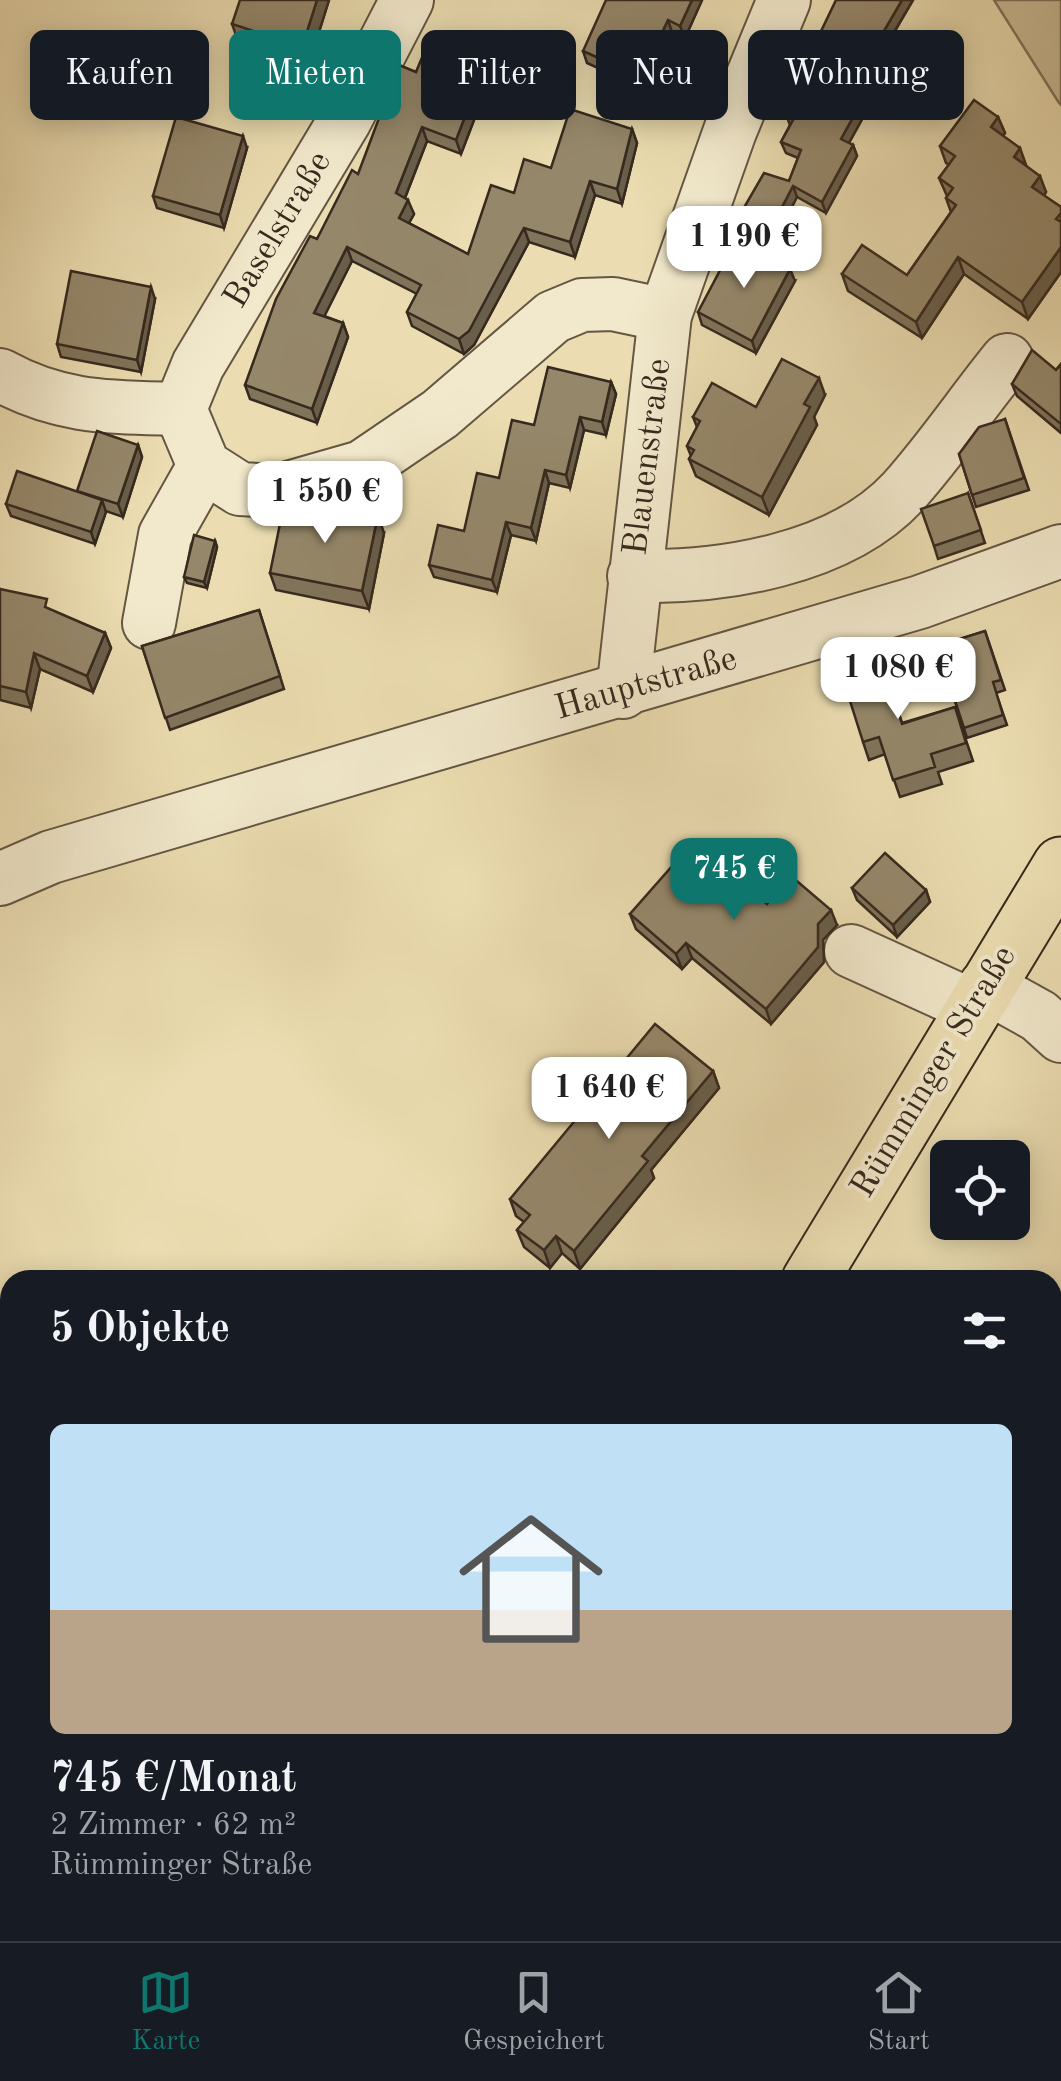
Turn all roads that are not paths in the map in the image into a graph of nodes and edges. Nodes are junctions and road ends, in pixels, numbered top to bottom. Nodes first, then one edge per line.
1 (407, 0) edge
2 (784, 0) edge
3 (665, 315) junction
4 (1007, 360) dead end
5 (0, 375) edge
6 (180, 408) junction
7 (204, 466) junction
8 (1061, 551) edge
9 (634, 576) junction
10 (149, 623) dead end
11 (623, 692) junction
12 (1061, 866) edge
13 (0, 879) edge
14 (851, 951) dead end
15 (979, 997) junction
16 (1061, 1036) edge
17 (816, 1270) edge

1 - 6 street, Baselstraße
2 - 3 street, Blauenstraße
3 - 7 street
3 - 9 street, Blauenstraße
4 - 9 street, Blauenstraße
5 - 6 street
6 - 7 street
7 - 10 street
8 - 11 street, Hauptstraße
9 - 11 street, Blauenstraße
11 - 13 street, Hauptstraße
12 - 15 main road, Rümminger Straße
14 - 15 street
15 - 16 street
15 - 17 main road, Rümminger Straße

